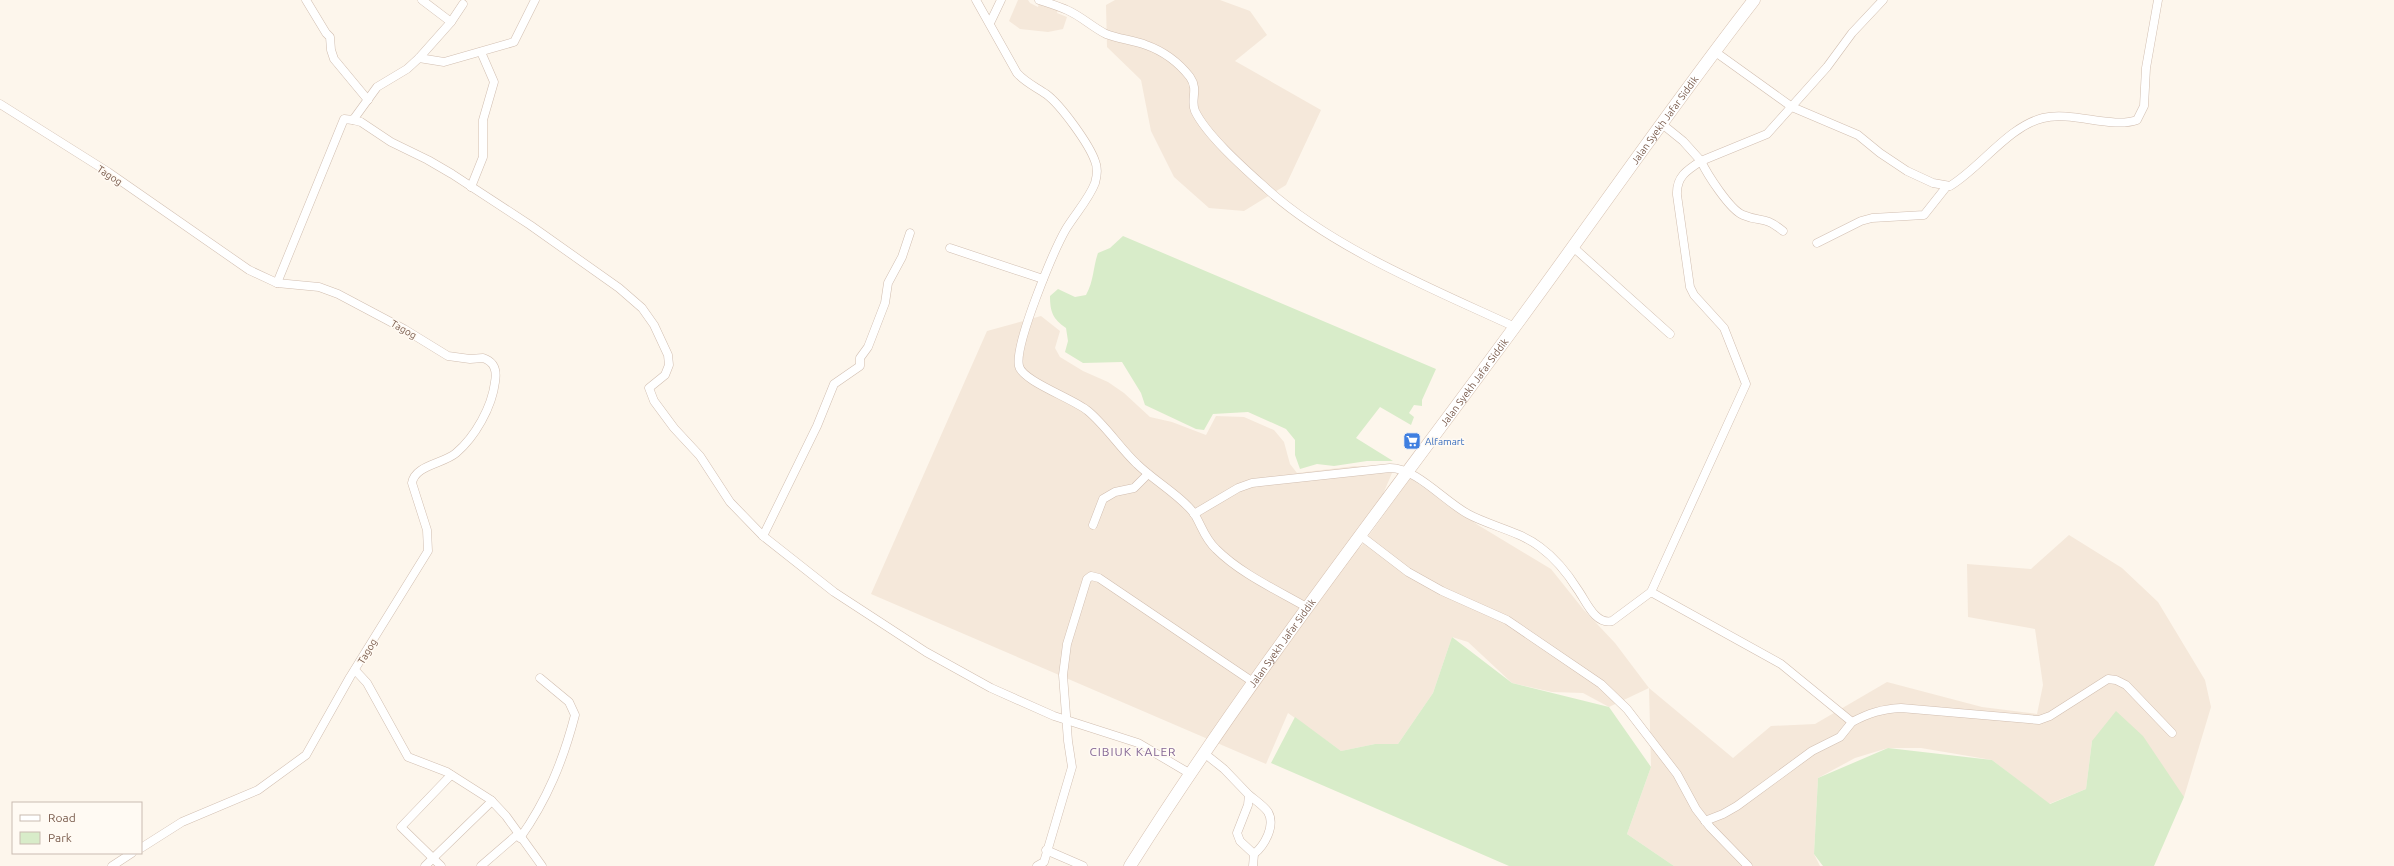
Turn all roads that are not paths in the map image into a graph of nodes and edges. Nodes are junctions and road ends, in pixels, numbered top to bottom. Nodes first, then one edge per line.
1 (306, 0) edge
2 (422, 0) edge
3 (535, 0) edge
4 (976, 0) edge
5 (1001, 0) edge
6 (1039, 0) edge
7 (1754, 0) edge
8 (1883, 0) edge
9 (2158, 0) edge
10 (463, 4) dead end
11 (451, 22) junction
12 (990, 23) junction
13 (1714, 51) junction
14 (481, 52) junction
15 (419, 58) junction
16 (368, 100) junction
17 (0, 104) edge
18 (1792, 107) junction
19 (352, 120) junction
20 (1662, 124) junction
21 (1701, 161) junction
22 (1947, 186) junction
23 (471, 187) junction
24 (1782, 231) dead end
25 (910, 233) dead end
26 (1817, 243) dead end
27 (1573, 247) junction
28 (950, 248) dead end
29 (1043, 279) junction
30 (277, 283) junction
31 (1515, 327) junction
32 (1670, 334) dead end
33 (1408, 472) junction
34 (1148, 474) junction
35 (1194, 514) junction
36 (1093, 525) dead end
37 (763, 536) junction
38 (1361, 536) junction
39 (1651, 592) junction
40 (1308, 608) junction
41 (355, 670) junction
42 (540, 678) dead end
43 (1253, 682) junction
44 (1066, 720) junction
45 (1852, 722) junction
46 (2172, 733) dead end
47 (1204, 753) junction
48 (1189, 773) junction
49 (451, 775) junction
50 (1249, 795) junction
51 (492, 801) junction
52 (1705, 821) junction
53 (519, 836) junction
54 (142, 847) edge
55 (1046, 850) junction
56 (130, 854) edge
57 (1254, 854) junction
58 (432, 857) junction
59 (112, 866) edge
60 (425, 866) edge
61 (441, 866) edge
62 (482, 866) edge
63 (542, 866) edge
64 (1037, 866) edge
65 (1083, 866) edge
66 (1130, 866) edge
67 (1253, 866) edge
68 (1748, 866) edge

1 - 16 street
2 - 11 street
3 - 14 street
4 - 12 street
5 - 12 street
6 - 31 street
7 - 13 main road, Jalan Syekh Jafar Siddik
8 - 18 street
9 - 22 street
10 - 11 street
11 - 15 street
12 - 29 street
13 - 18 street
13 - 20 main road, Jalan Syekh Jafar Siddik
14 - 15 street
14 - 23 street
15 - 16 street
16 - 19 street
17 - 30 street, Tagog
18 - 21 street
18 - 22 street
19 - 23 street
19 - 30 street
20 - 21 street
20 - 27 main road, Jalan Syekh Jafar Siddik
21 - 24 street
21 - 39 street
22 - 26 street
23 - 37 street
25 - 37 street
27 - 31 main road, Jalan Syekh Jafar Siddik
27 - 32 street
28 - 29 street
29 - 34 street
30 - 41 street, Tagog
31 - 33 main road, Jalan Syekh Jafar Siddik
33 - 35 street
33 - 38 main road, Jalan Syekh Jafar Siddik
33 - 39 street
34 - 35 street
34 - 36 street
35 - 40 street
37 - 44 street
38 - 40 main road, Jalan Syekh Jafar Siddik
38 - 52 street
39 - 45 street
40 - 43 main road, Jalan Syekh Jafar Siddik
41 - 49 street
41 - 54 street
42 - 53 street
43 - 44 street
43 - 47 main road, Jalan Syekh Jafar Siddik
44 - 48 street
44 - 55 street
45 - 46 street
45 - 52 street
47 - 48 main road, Jalan Syekh Jafar Siddik
47 - 50 street
48 - 66 main road, Jalan Syekh Jafar Siddik
49 - 51 street
49 - 58 street
50 - 57 street
50 - 57 street
51 - 53 street
51 - 58 street
52 - 68 street
53 - 62 street
53 - 63 street
55 - 64 street
55 - 65 street
56 - 59 street
57 - 67 street
58 - 60 street
58 - 61 street

